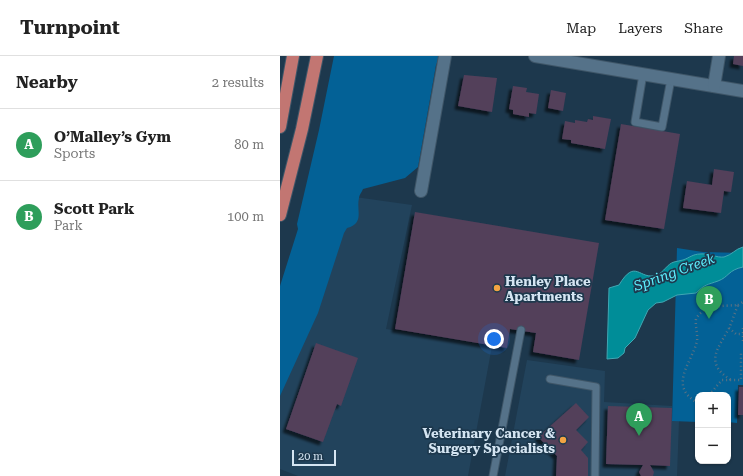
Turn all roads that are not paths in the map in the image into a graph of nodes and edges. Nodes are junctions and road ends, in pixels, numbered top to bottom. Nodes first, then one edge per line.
1 (293, 56) edge
2 (317, 56) edge
3 (445, 56) edge
4 (535, 56) edge
5 (719, 56) edge
6 (643, 74) junction
7 (671, 79) junction
8 (714, 86) junction
9 (743, 92) edge
10 (280, 127) edge
11 (421, 191) dead end
12 (280, 215) edge
13 (521, 330) dead end
14 (550, 379) dead end
15 (492, 476) edge
16 (595, 476) edge

1 - 10 highway
2 - 12 highway
3 - 11 street
4 - 6 street
5 - 8 street
6 - 7 street
6 - 7 lane
7 - 8 street
8 - 9 street
13 - 15 lane
14 - 16 lane

